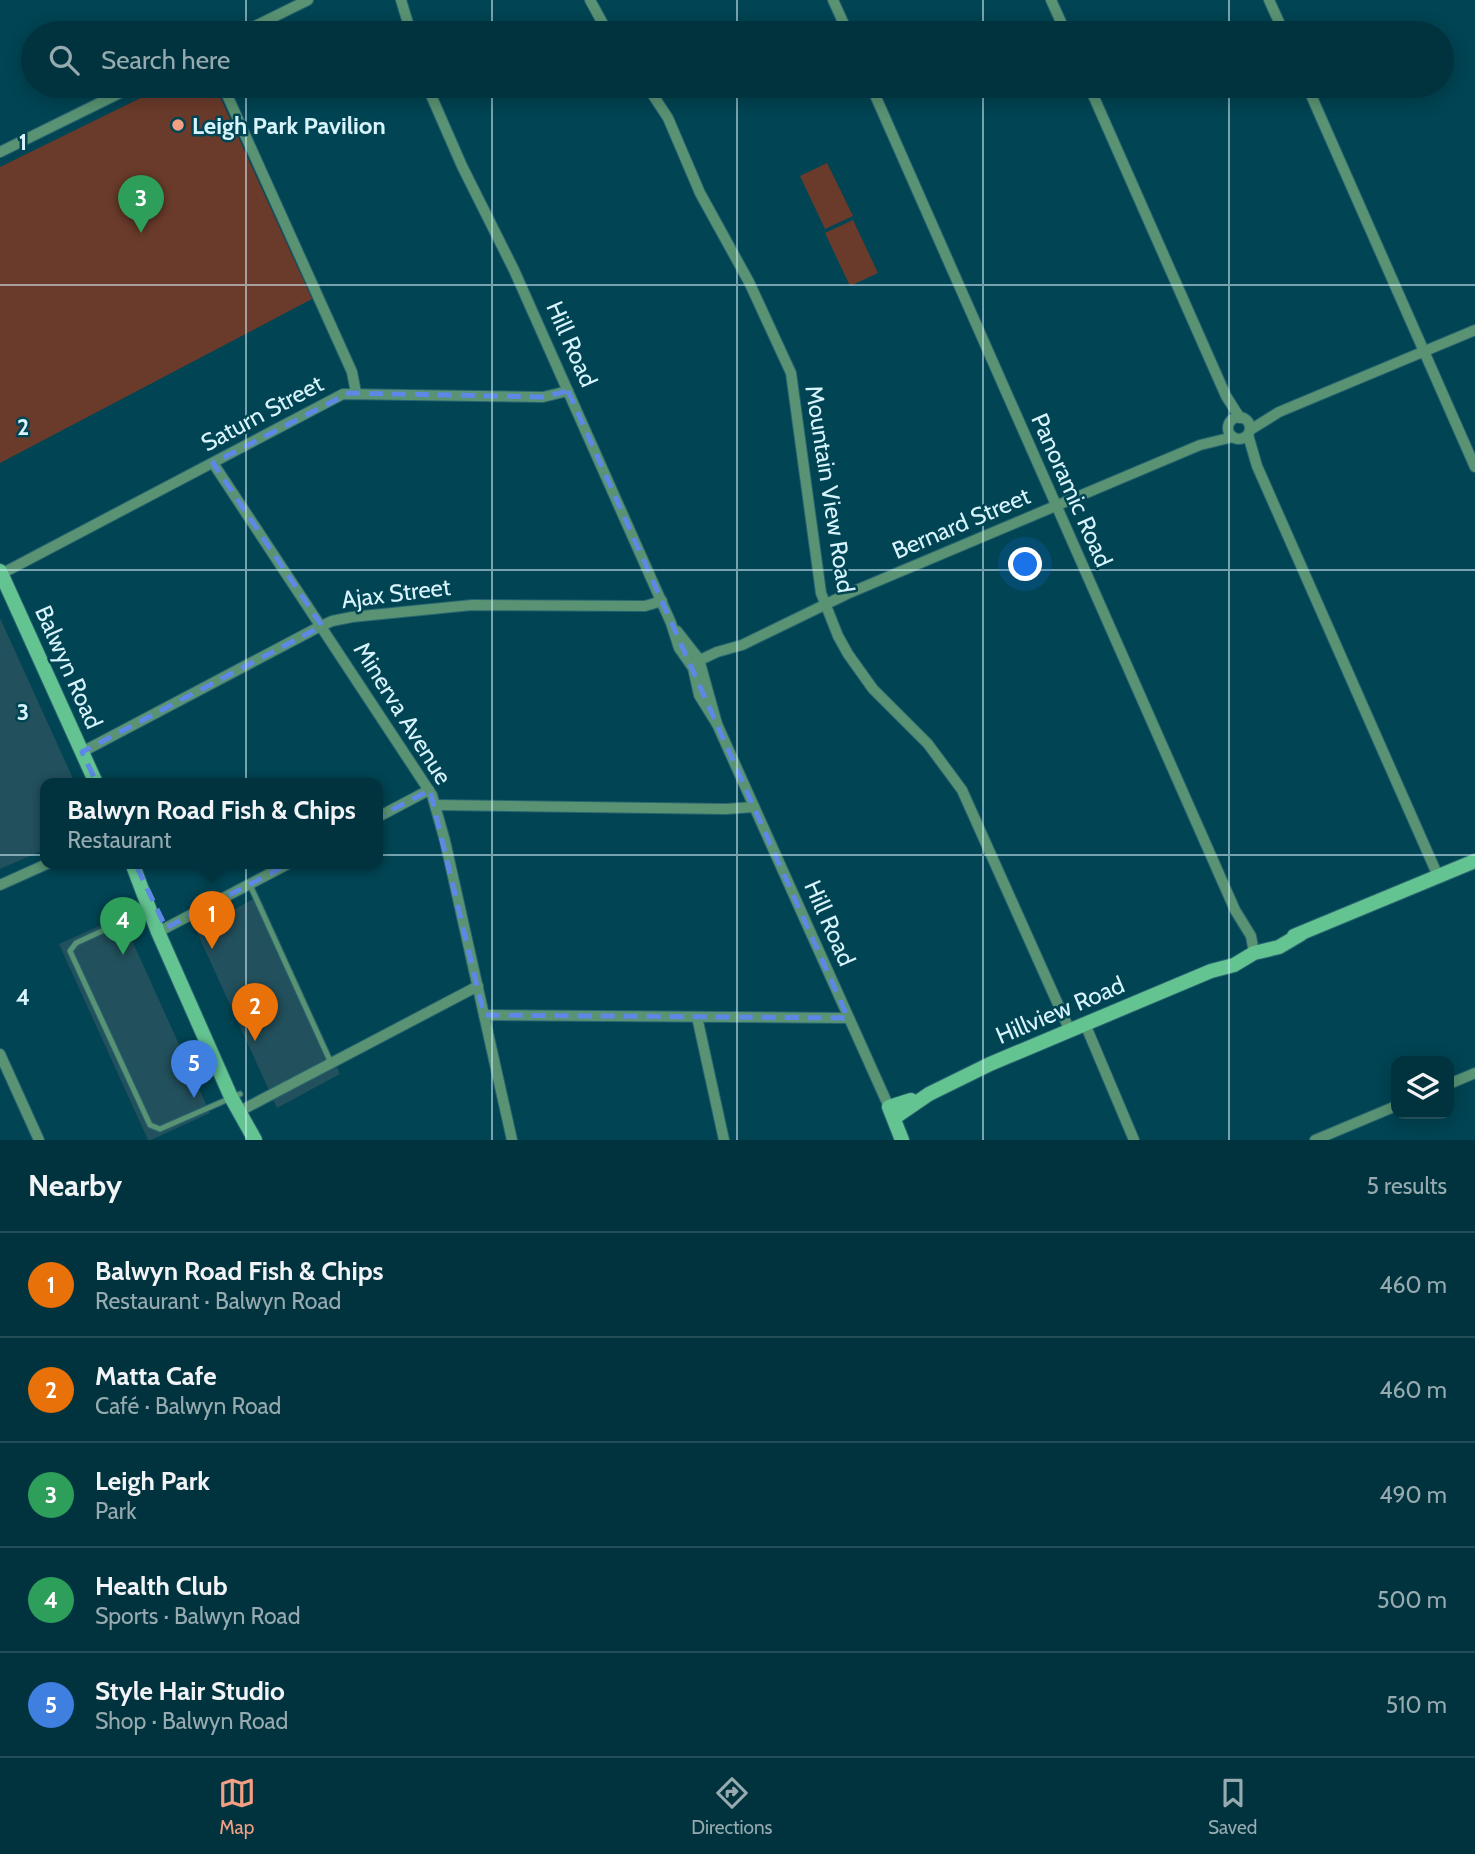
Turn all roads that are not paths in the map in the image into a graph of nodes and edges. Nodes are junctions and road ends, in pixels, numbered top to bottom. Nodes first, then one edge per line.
1 (309, 0) edge
2 (401, 0) edge
3 (590, 0) edge
4 (834, 0) edge
5 (1051, 0) edge
6 (1269, 0) edge
7 (266, 21) edge
8 (407, 21) edge
9 (601, 21) edge
10 (843, 21) edge
11 (1061, 21) edge
12 (1279, 21) edge
13 (110, 98) edge
14 (228, 98) edge
15 (432, 98) edge
16 (655, 98) edge
17 (876, 98) edge
18 (1094, 98) edge
19 (1312, 98) edge
20 (0, 152) edge
21 (1475, 330) edge
22 (1424, 352) junction
23 (568, 391) junction
24 (356, 393) junction
25 (1239, 428) junction
26 (213, 463) junction
27 (1475, 467) edge
28 (1056, 506) junction
29 (1, 572) edge
30 (662, 601) junction
31 (825, 604) junction
32 (322, 626) junction
33 (698, 665) junction
34 (82, 752) junction
35 (94, 778) edge
36 (429, 790) junction
37 (435, 805) junction
38 (754, 807) junction
39 (383, 814) edge
40 (1475, 860) edge
41 (40, 867) edge
42 (135, 869) edge
43 (279, 869) edge
44 (1438, 876) junction
45 (0, 885) edge
46 (250, 885) junction
47 (152, 908) junction
48 (162, 930) junction
49 (1252, 948) junction
50 (478, 986) junction
51 (484, 1015) junction
52 (697, 1017) junction
53 (848, 1018) junction
54 (1085, 1024) junction
55 (1070, 1031) junction
56 (0, 1054) edge
57 (331, 1063) junction
58 (1475, 1073) edge
59 (1454, 1082) edge
60 (235, 1096) junction
61 (1391, 1108) edge
62 (242, 1110) junction
63 (891, 1112) junction
64 (39, 1140) edge
65 (256, 1140) edge
66 (512, 1140) edge
67 (723, 1140) edge
68 (902, 1140) edge
69 (1134, 1140) edge
70 (1315, 1140) edge

1 - 7 street
2 - 8 street
3 - 9 street
4 - 10 street
5 - 11 street
6 - 12 street
13 - 20 street
14 - 24 street
15 - 23 street, Hill Road
16 - 31 street, Mountain View Road
17 - 28 street, Panoramic Road
18 - 25 street
19 - 22 street
21 - 22 street, Bernard Street
22 - 25 street, Bernard Street
22 - 27 street
23 - 24 street, Saturn Street
23 - 30 street, Hill Road
24 - 26 street, Saturn Street
25 - 28 street, Bernard Street
25 - 44 street
26 - 29 street, Saturn Street
26 - 32 street, Minerva Avenue
28 - 31 street, Bernard Street
28 - 49 street, Panoramic Road
29 - 34 street, Balwyn Road
30 - 32 street, Ajax Street
30 - 33 street, Hill Road
31 - 33 street, Bernard Street
31 - 55 street, Mountain View Road
32 - 34 street, Ajax Street
32 - 36 street, Minerva Avenue
33 - 38 street, Hill Road
34 - 35 street, Balwyn Road
36 - 37 street, Minerva Avenue
36 - 39 street
37 - 38 street
37 - 50 street, Minerva Avenue
38 - 53 street, Hill Road
40 - 44 street, Hillview Road
41 - 45 street
42 - 47 street
43 - 46 street
44 - 49 street, Hillview Road
46 - 48 street
46 - 57 lane
47 - 48 street
47 - 60 lane
48 - 60 street
49 - 54 street, Hillview Road
50 - 51 street, Minerva Avenue
50 - 57 street
51 - 52 street
51 - 66 street, Minerva Avenue
52 - 53 street
52 - 67 street
53 - 63 street, Hill Road
54 - 55 street, Hillview Road
54 - 69 street
55 - 63 street, Hillview Road
56 - 64 street
57 - 62 street
58 - 59 street
60 - 62 street
61 - 70 street
62 - 65 street
63 - 68 street, Hill Road

